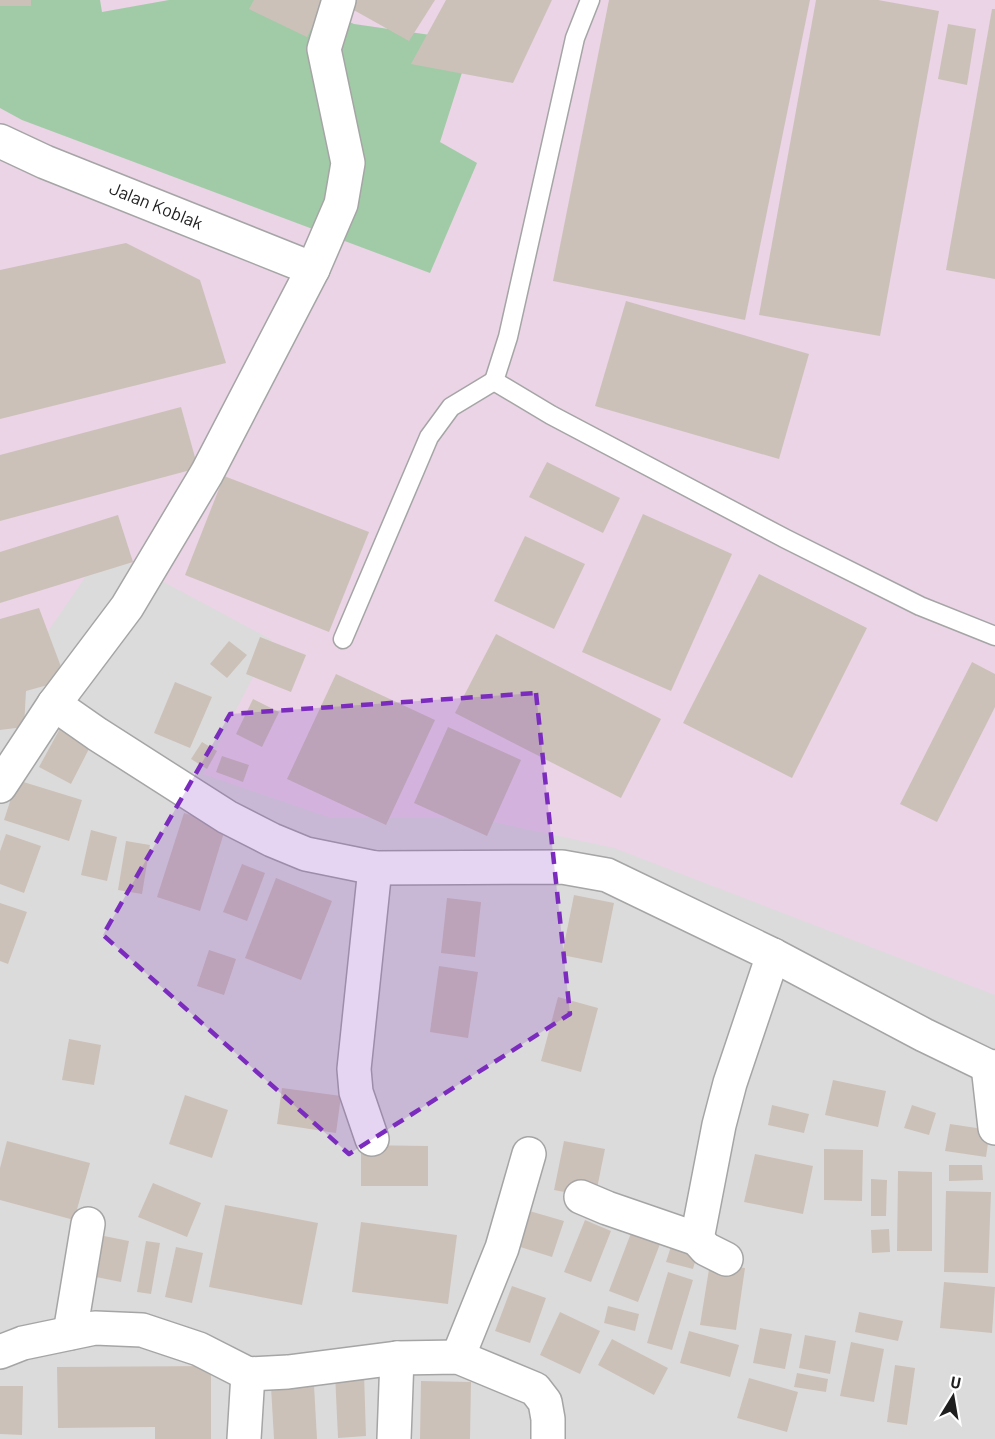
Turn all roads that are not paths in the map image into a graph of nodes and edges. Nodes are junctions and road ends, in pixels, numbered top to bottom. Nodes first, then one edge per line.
1 (339, 0) edge
2 (590, 0) edge
3 (0, 141) edge
4 (313, 269) junction
5 (494, 381) junction
6 (995, 636) edge
7 (343, 639) dead end
8 (54, 704) junction
9 (0, 786) edge
10 (375, 867) junction
11 (773, 955) junction
12 (991, 1066) edge
13 (995, 1128) edge
14 (372, 1139) dead end
15 (529, 1154) dead end
16 (581, 1197) dead end
17 (88, 1224) dead end
18 (697, 1239) junction
19 (726, 1259) dead end
20 (70, 1333) junction
21 (0, 1352) edge
22 (458, 1357) junction
23 (397, 1358) junction
24 (248, 1374) junction
25 (244, 1439) edge
26 (394, 1439) edge
27 (548, 1439) edge

1 - 4 street
2 - 5 lane
3 - 4 street, Jalan Koblak
4 - 8 street
5 - 6 lane
5 - 7 lane
8 - 9 street
8 - 10 street
10 - 11 street
10 - 14 street
11 - 12 street
11 - 18 street
12 - 13 street
15 - 22 street
16 - 18 street
17 - 20 street
18 - 19 street
20 - 21 street
20 - 24 street
22 - 23 street
22 - 27 street
23 - 24 street
23 - 26 street
24 - 25 street

